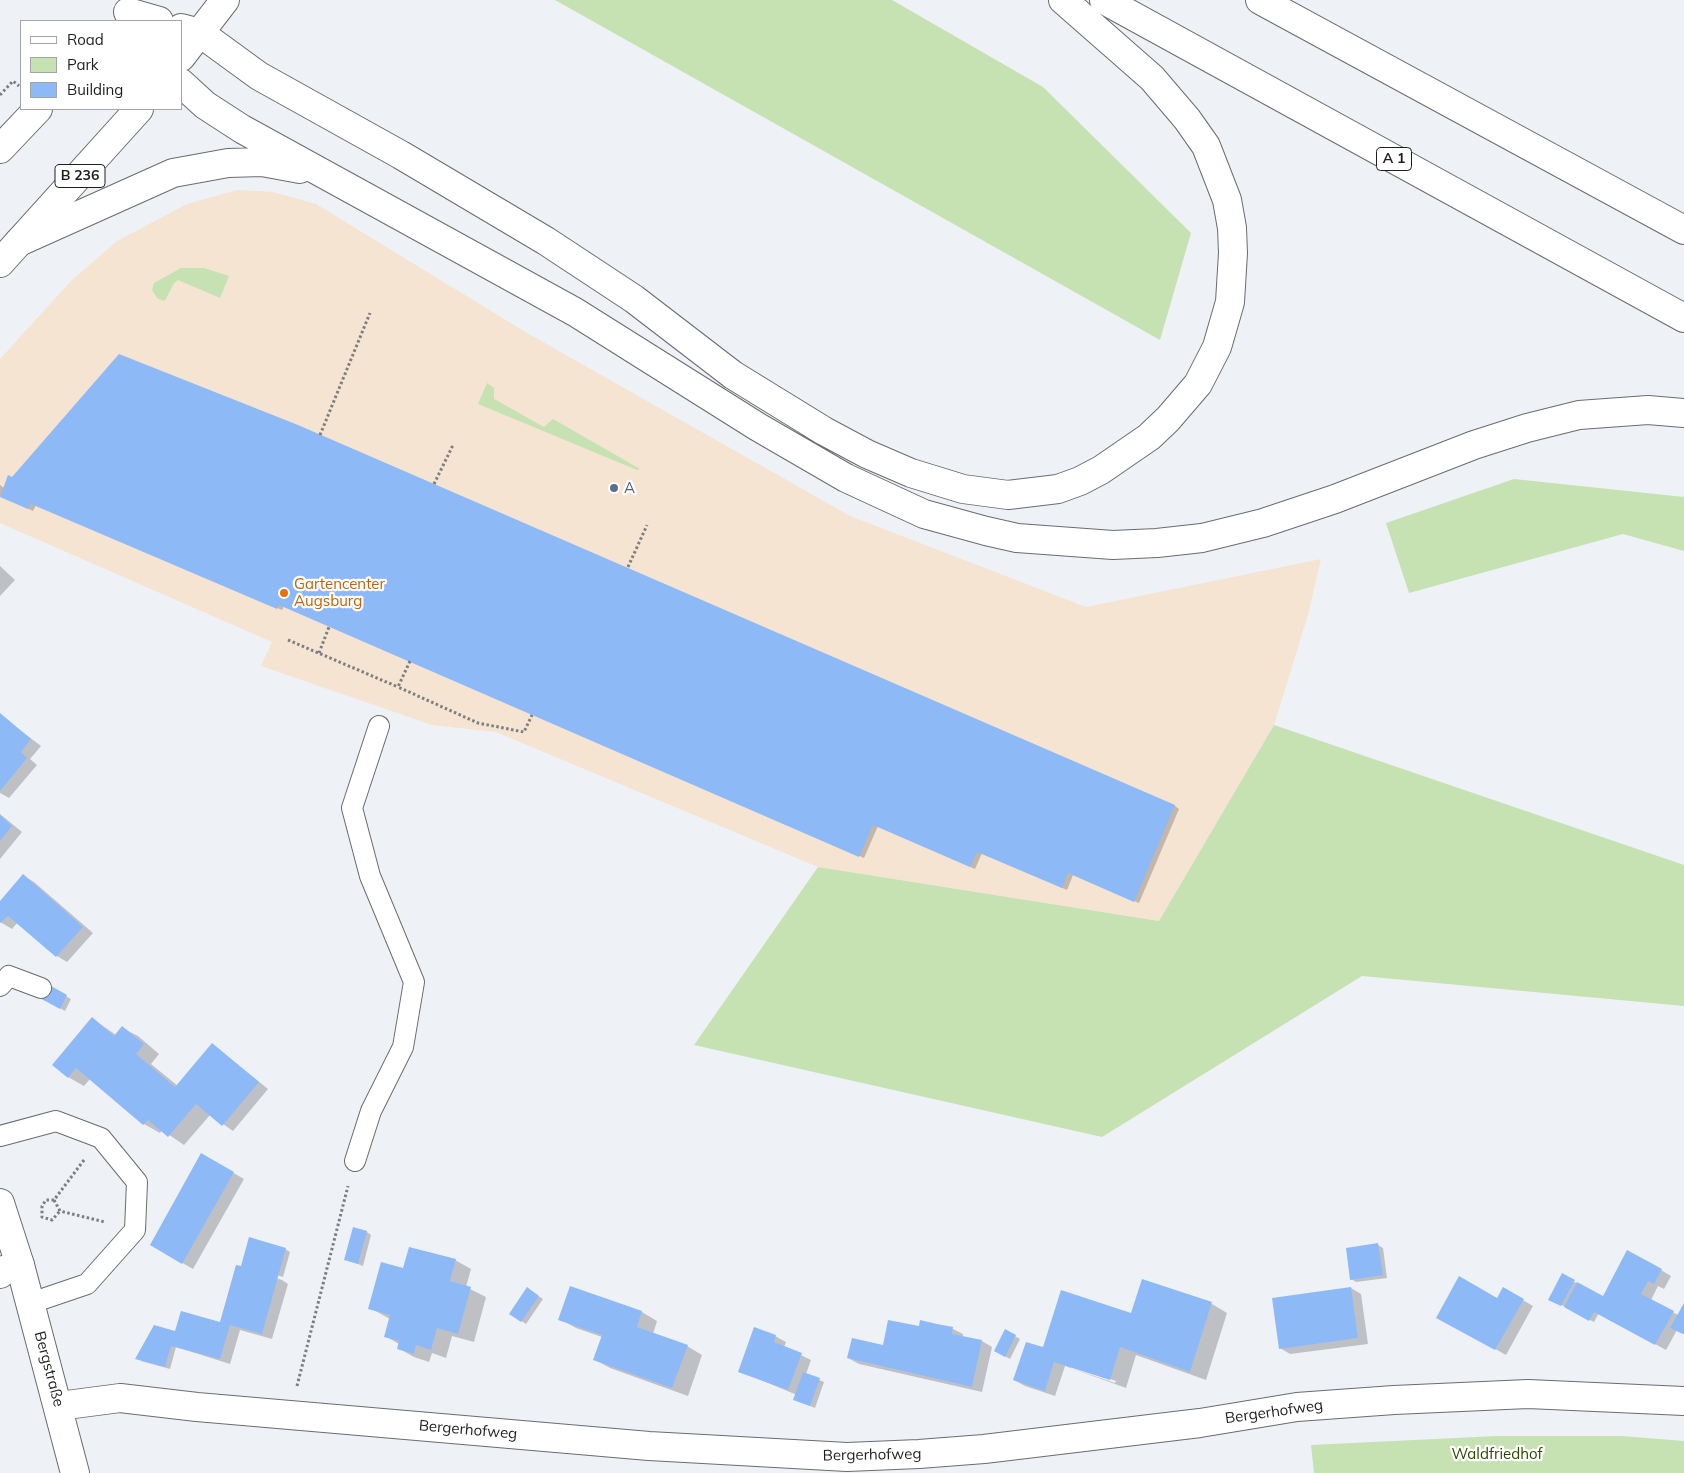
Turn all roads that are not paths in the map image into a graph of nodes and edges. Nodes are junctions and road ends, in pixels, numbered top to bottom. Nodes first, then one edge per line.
1 (225, 0) edge
2 (1063, 0) edge
3 (1104, 0) edge
4 (1260, 0) edge
5 (129, 14) edge
6 (155, 20) edge
7 (191, 31) edge
8 (182, 54) edge
9 (182, 84) edge
10 (37, 110) edge
11 (138, 110) edge
12 (0, 149) edge
13 (344, 183) junction
14 (1684, 230) edge
15 (19, 242) junction
16 (0, 263) edge
17 (1684, 318) edge
18 (1684, 413) edge
19 (379, 726) dead end
20 (0, 986) edge
21 (41, 988) dead end
22 (0, 1136) edge
23 (355, 1161) road end
24 (0, 1203) edge
25 (10, 1270) edge
26 (31, 1304) junction
27 (1684, 1401) edge
28 (59, 1406) junction
29 (75, 1473) edge

1 - 7 main road
2 - 7 main road
3 - 17 main road, A 1
4 - 14 main road
5 - 6 main road
7 - 8 main road
9 - 13 main road
10 - 12 main road
11 - 15 main road, B 236
13 - 15 main road
13 - 18 main road
15 - 16 main road, B 236
19 - 23 lane
20 - 21 lane
22 - 26 lane
24 - 25 main road, Bergstraße
25 - 26 main road, Bergstraße
26 - 28 main road, Bergstraße
27 - 28 main road, Bergerhofweg
28 - 29 main road, Bergstraße

